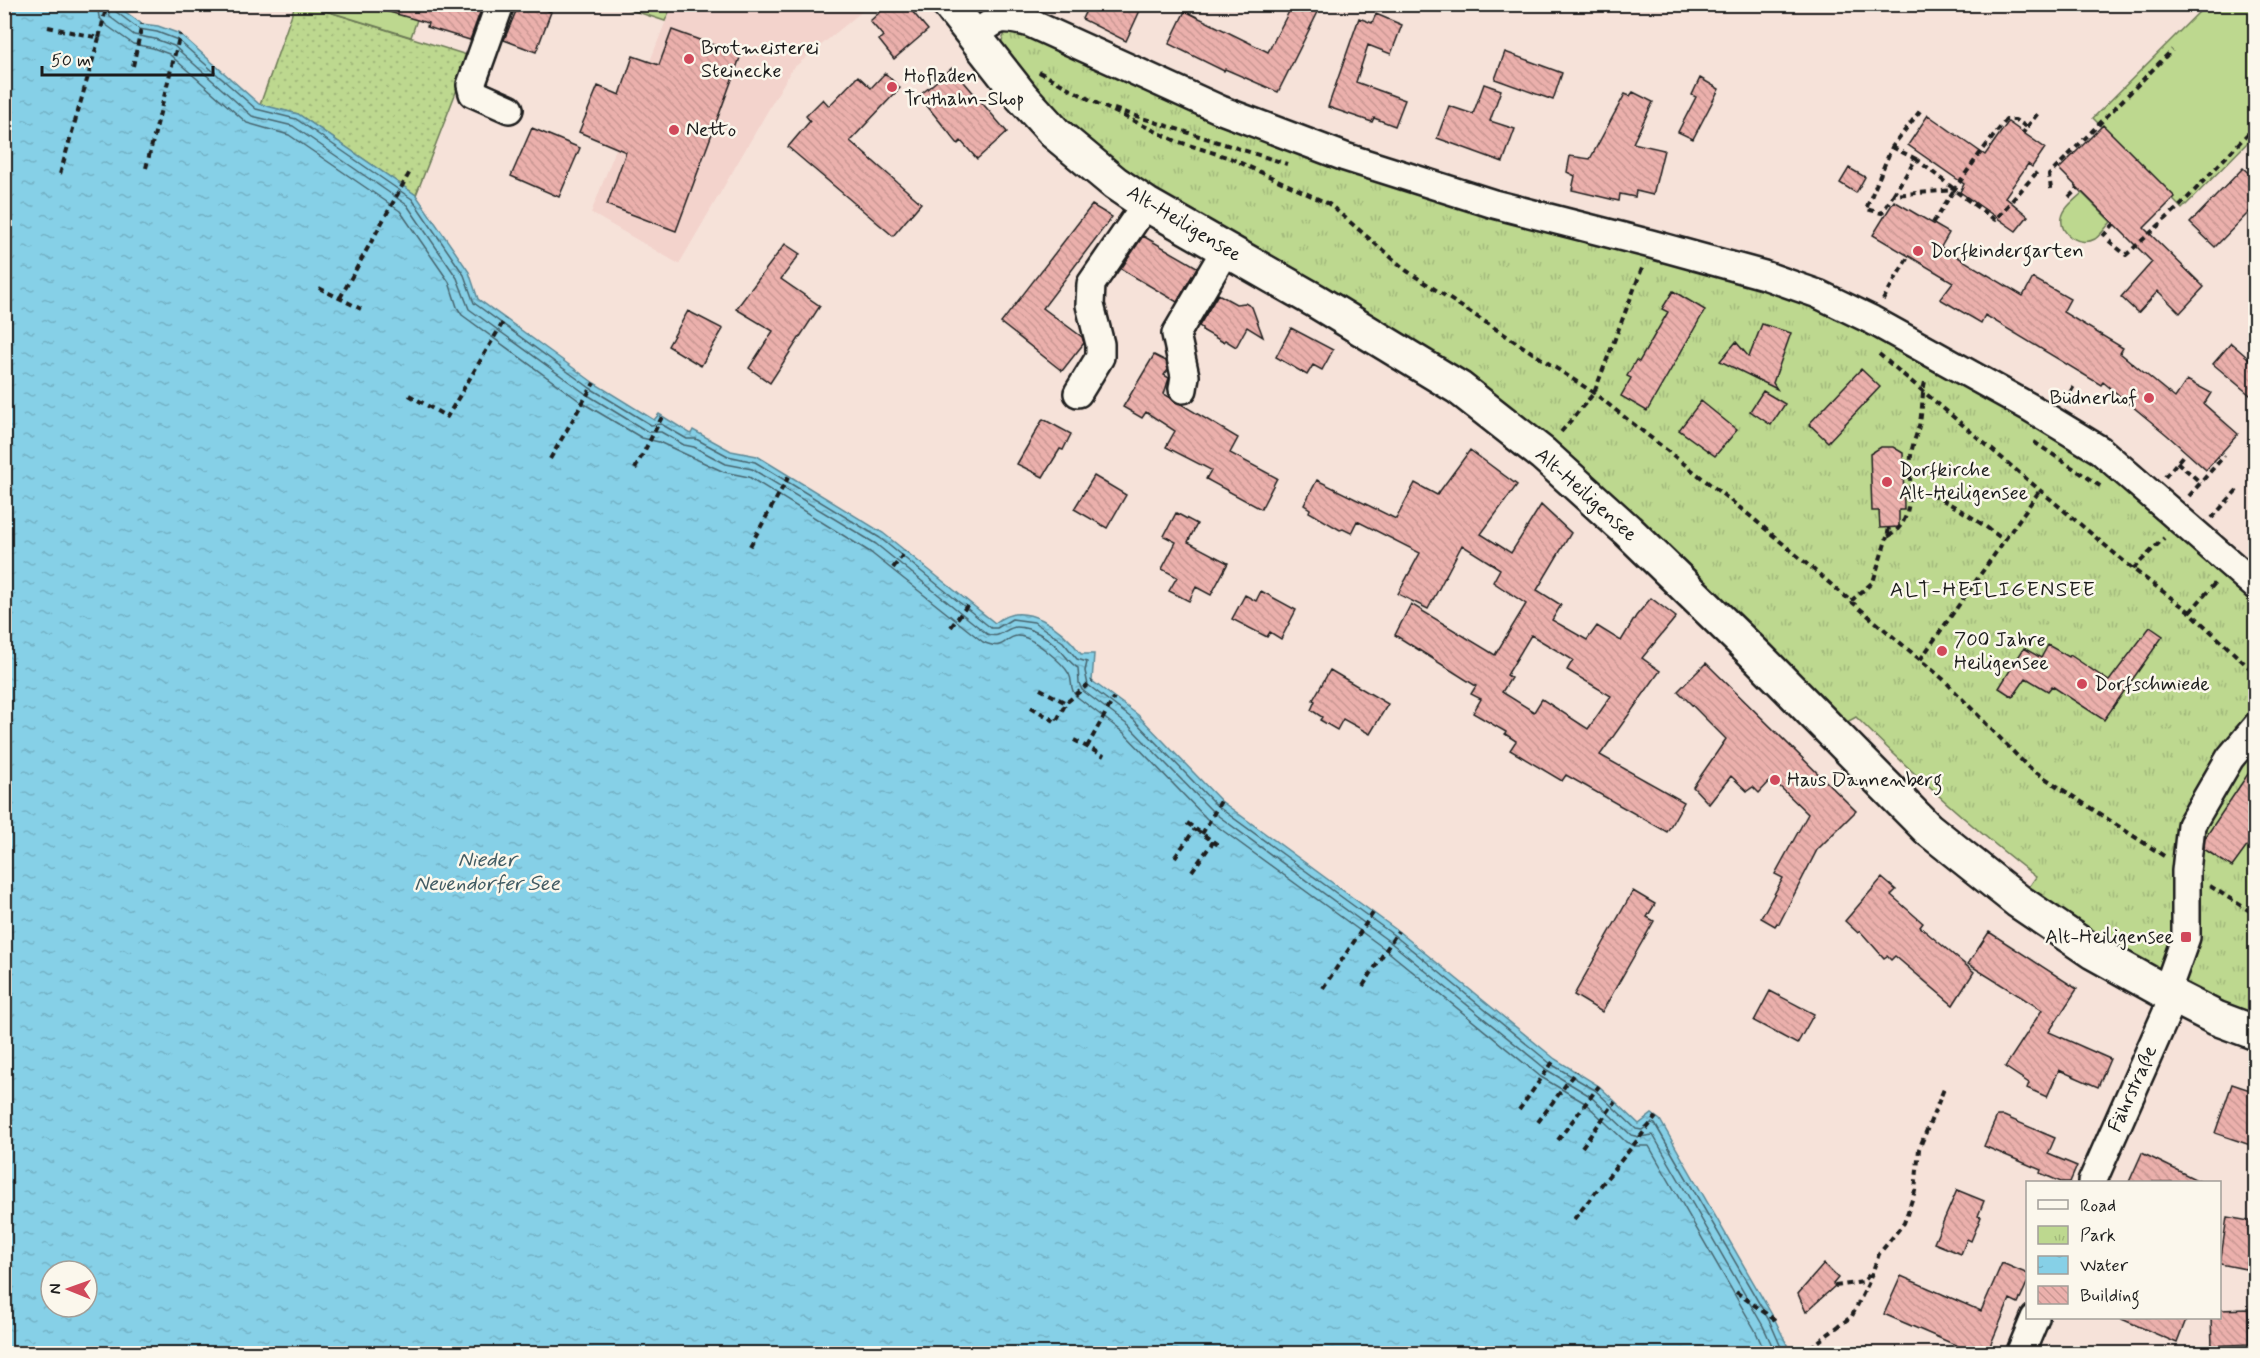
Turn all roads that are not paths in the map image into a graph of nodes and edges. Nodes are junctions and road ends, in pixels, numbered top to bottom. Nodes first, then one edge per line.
1 (500, 4) edge
2 (949, 4) edge
3 (974, 36) junction
4 (509, 109) dead end
5 (1146, 204) junction
6 (1226, 249) junction
7 (1184, 389) dead end
8 (1078, 393) dead end
9 (2256, 586) edge
10 (2255, 728) edge
11 (2169, 994) junction
12 (2256, 1033) edge
13 (2092, 1181) edge
14 (2034, 1319) edge
15 (2020, 1353) edge

1 - 4 street
2 - 3 main road, Alt-Heiligensee
3 - 5 main road, Alt-Heiligensee
3 - 9 street
5 - 6 main road, Alt-Heiligensee
5 - 8 street
6 - 7 street
6 - 11 main road, Alt-Heiligensee
10 - 11 street
11 - 12 main road, Alt-Heiligensee
11 - 13 street, Fährstraße
14 - 15 street

